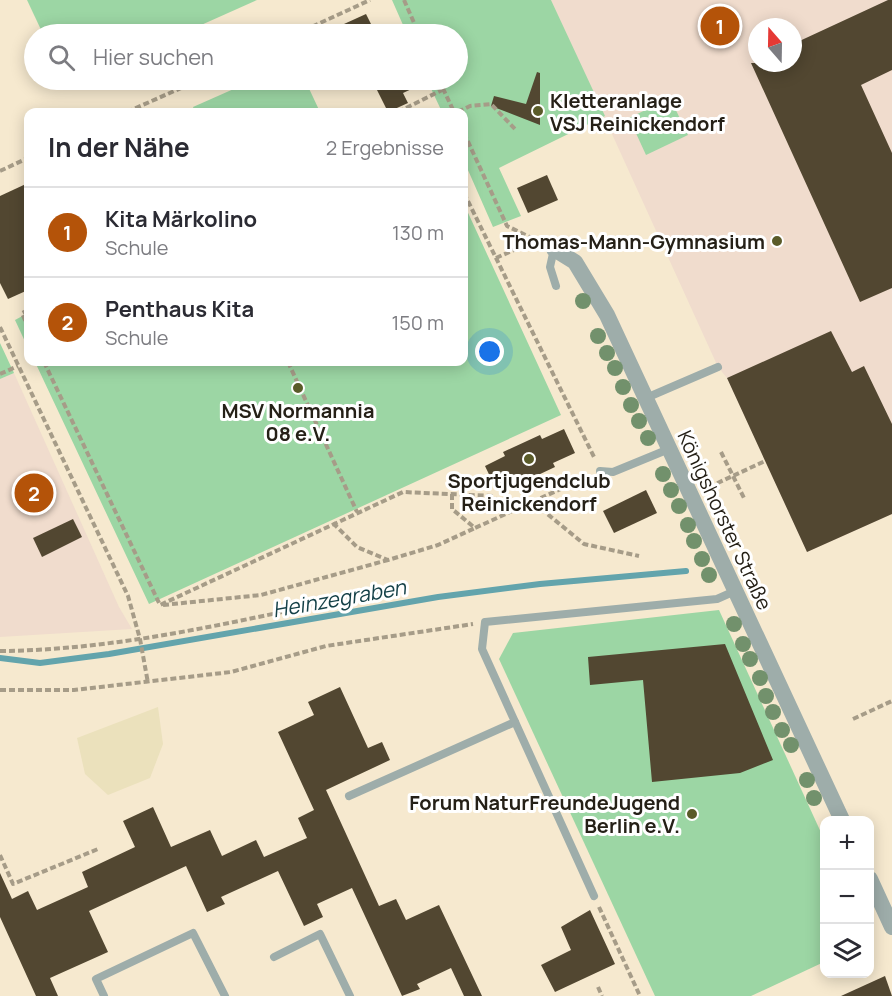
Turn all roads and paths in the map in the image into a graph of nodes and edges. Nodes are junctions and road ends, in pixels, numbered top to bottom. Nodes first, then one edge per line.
1 (370, 0) edge
2 (404, 0) edge
3 (318, 24) edge
4 (415, 24) edge
5 (176, 90) edge
6 (442, 90) edge
7 (445, 90) edge
8 (136, 108) edge
9 (407, 108) edge
10 (454, 108) edge
11 (465, 108) edge
12 (515, 129) dead end
13 (468, 142) edge
14 (24, 160) edge
15 (0, 171) edge
16 (468, 201) edge
17 (516, 249) dead end
18 (554, 249) junction
19 (495, 258) junction
20 (556, 286) dead end
21 (0, 327) edge
22 (18, 366) junction
23 (46, 366) edge
24 (290, 366) edge
25 (718, 367) dead end
26 (0, 375) edge
27 (646, 398) junction
28 (669, 449) junction
29 (721, 452) dead end
30 (765, 461) dead end
31 (600, 471) junction
32 (733, 476) junction
33 (710, 487) dead end
34 (452, 494) junction
35 (744, 498) dead end
36 (534, 503) junction
37 (357, 512) junction
38 (502, 516) junction
39 (333, 523) junction
40 (475, 528) junction
41 (639, 556) dead end
42 (388, 560) junction
43 (388, 590) dead end
44 (735, 591) junction
45 (160, 605) junction
46 (485, 622) junction
47 (141, 639) junction
48 (0, 651) edge
49 (148, 683) junction
50 (0, 690) edge
51 (892, 701) edge
52 (853, 719) dead end
53 (515, 722) junction
54 (349, 796) dead end
55 (840, 816) edge
56 (98, 849) dead end
57 (0, 855) edge
58 (874, 888) edge
59 (594, 896) joint
60 (892, 927) edge
61 (274, 957) dead end
62 (598, 987) dead end
63 (104, 996) edge
64 (225, 996) edge
65 (350, 996) edge
66 (602, 996) edge
67 (640, 996) edge

1 - 3 path
2 - 4 path
5 - 8 path
6 - 9 path
7 - 10 path
11 - 12 path
13 - 18 path
14 - 15 path
16 - 19 path
17 - 19 path
18 - 20 lane
18 - 27 street, Königshorster Straße
19 - 31 path
21 - 22 path
22 - 26 path
22 - 47 path
23 - 45 path
24 - 37 path
25 - 27 lane
27 - 28 street, Königshorster Straße
28 - 31 lane
28 - 44 street, Königshorster Straße
29 - 32 path
30 - 32 path
31 - 36 path
32 - 33 path
32 - 35 path
34 - 37 path
34 - 38 path
34 - 40 path
36 - 38 path
36 - 41 path
37 - 39 path
38 - 40 path
39 - 42 path
39 - 45 path
40 - 42 path
42 - 45 path
43 - 47 path
44 - 46 lane
44 - 55 street, Königshorster Straße
46 - 49 path
46 - 53 lane
47 - 48 path
47 - 49 path
49 - 50 path
51 - 52 path
53 - 54 lane
53 - 59 lane
56 - 57 path
58 - 60 street
59 - 67 path
61 - 65 lane
62 - 66 path
63 - 64 lane

